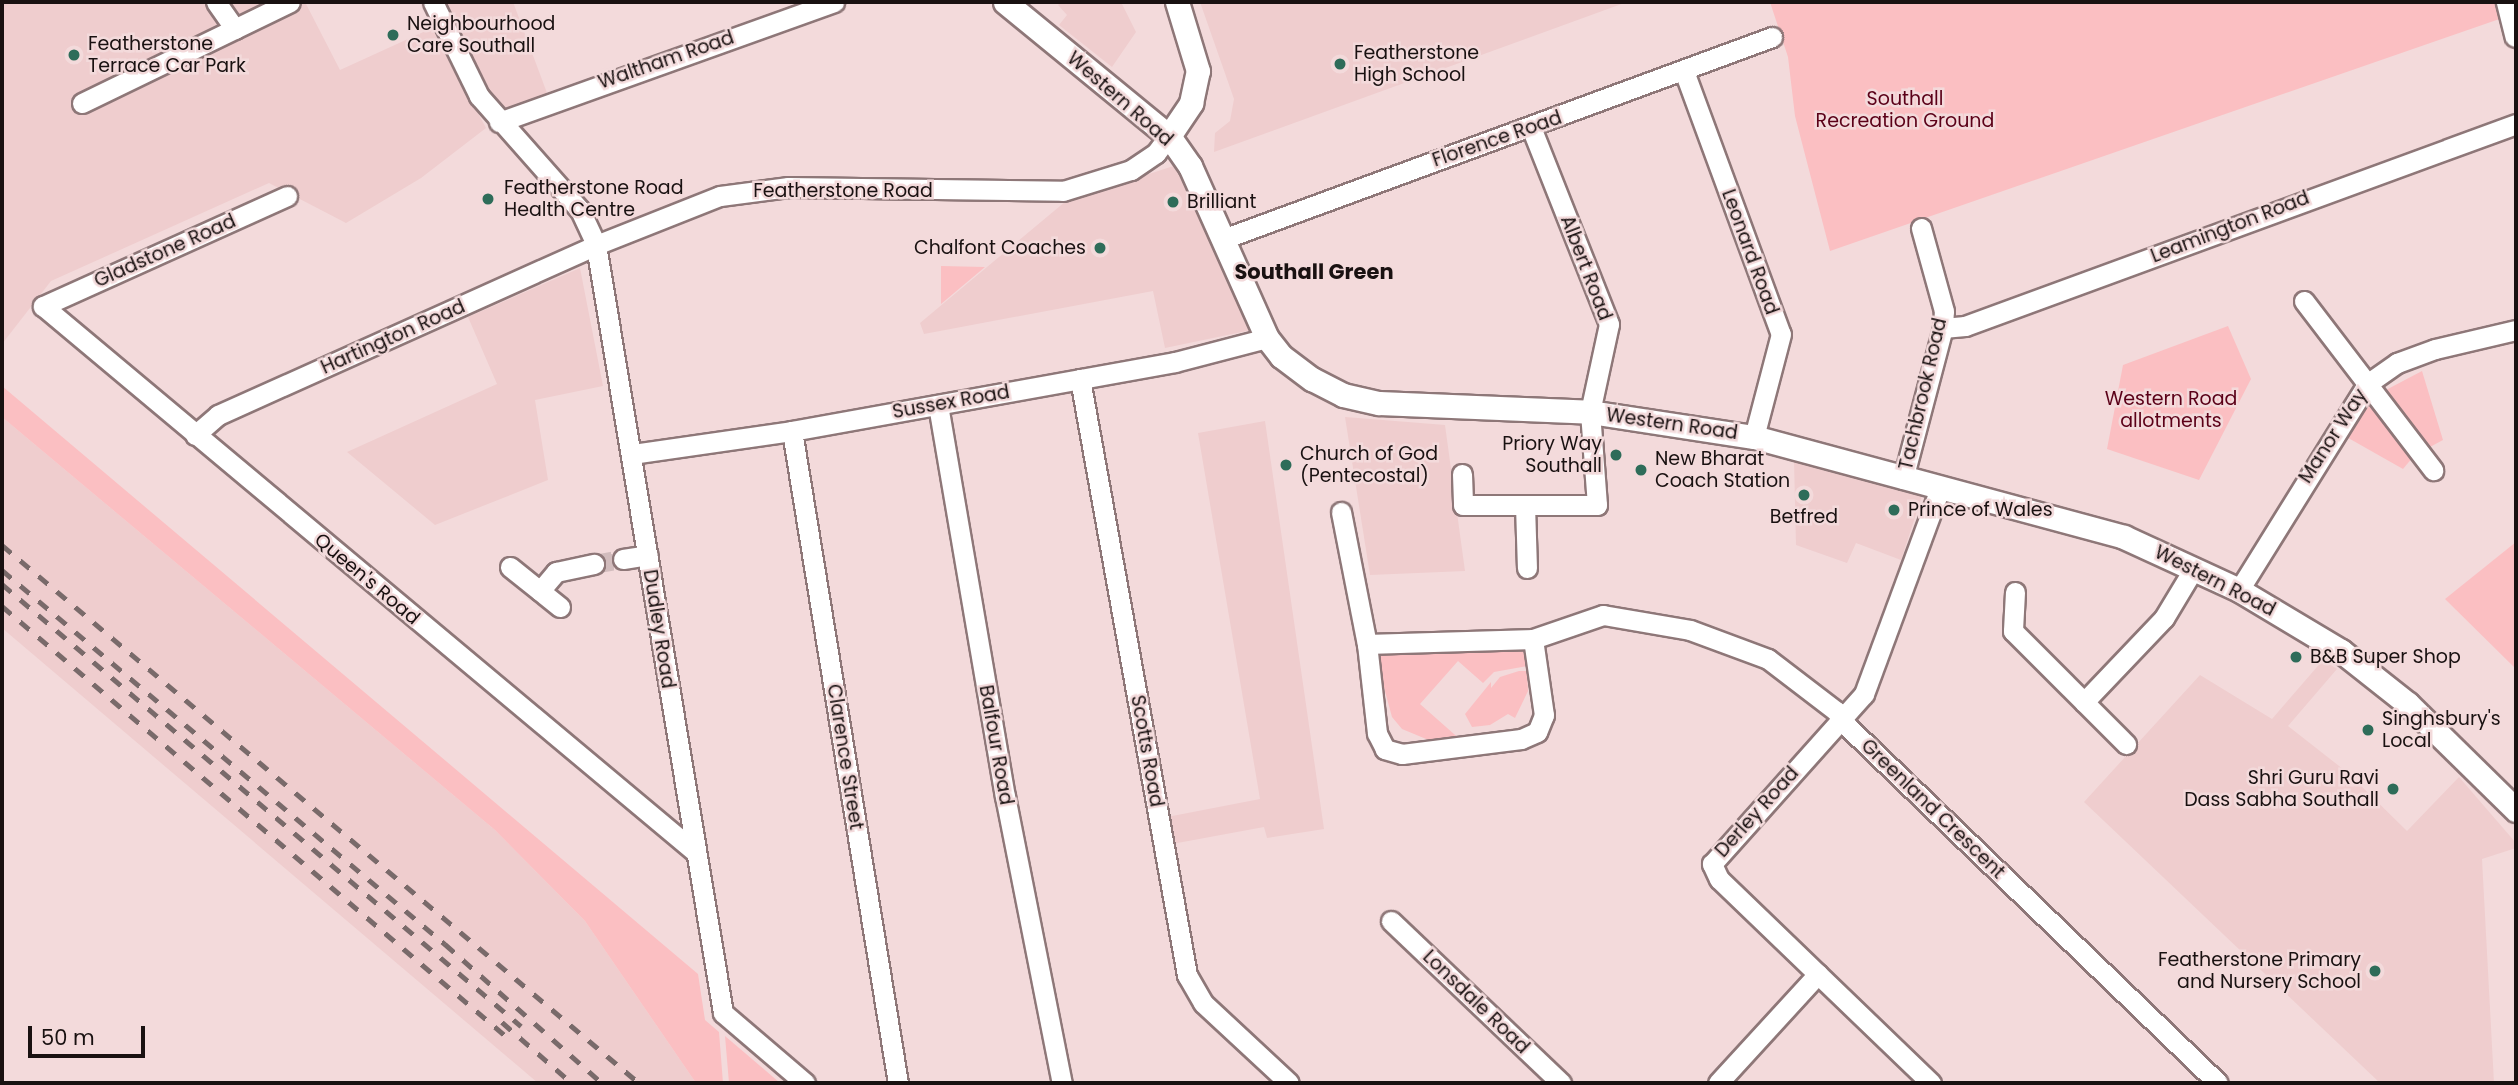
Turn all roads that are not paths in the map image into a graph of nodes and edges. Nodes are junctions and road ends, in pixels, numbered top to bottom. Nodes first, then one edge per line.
1 (216, 2) edge
2 (289, 2) edge
3 (433, 2) edge
4 (834, 2) edge
5 (1005, 2) edge
6 (1177, 2) edge
7 (2508, 2) edge
8 (235, 29) junction
9 (2516, 34) edge
10 (1772, 37) dead end
11 (1684, 71) junction
12 (82, 103) dead end
13 (499, 122) junction
14 (2516, 124) edge
15 (1531, 127) junction
16 (1169, 135) junction
17 (287, 197) dead end
18 (1922, 228) dead end
19 (1223, 239) junction
20 (596, 246) junction
21 (2304, 301) dead end
22 (43, 306) joint
23 (1943, 328) junction
24 (2516, 330) edge
25 (1267, 338) junction
26 (1080, 379) junction
27 (2367, 384) junction
28 (938, 405) junction
29 (1590, 412) junction
30 (792, 431) junction
31 (195, 435) junction
32 (1754, 437) junction
33 (632, 454) junction
34 (2433, 470) dead end
35 (1462, 474) dead end
36 (1903, 479) junction
37 (1940, 488) junction
38 (1525, 505) junction
39 (1341, 512) dead end
40 (648, 555) junction
41 (623, 559) tunnel mouth
42 (594, 564) tunnel mouth
43 (510, 566) dead end
44 (1527, 568) dead end
45 (2194, 568) junction
46 (2239, 590) junction
47 (540, 591) junction
48 (2015, 592) dead end
49 (560, 607) dead end
50 (1534, 639) junction
51 (1367, 644) junction
52 (2084, 702) junction
53 (1842, 719) junction
54 (2126, 744) dead end
55 (2516, 810) edge
56 (692, 850) junction
57 (1391, 921) dead end
58 (1818, 974) junction
59 (805, 1083) edge
60 (898, 1083) edge
61 (1062, 1083) edge
62 (1289, 1083) edge
63 (1561, 1083) edge
64 (1718, 1083) edge
65 (1931, 1083) edge
66 (2218, 1083) edge

1 - 8 street
2 - 8 street
3 - 13 street
4 - 13 street, Waltham Road
5 - 16 street, Western Road
6 - 16 street
7 - 9 street
8 - 12 street
10 - 11 street, Florence Road
11 - 15 street, Florence Road
11 - 32 street, Leonard Road
13 - 20 street
14 - 23 street, Leamington Road
15 - 19 street, Florence Road
15 - 29 street, Albert Road
16 - 19 street, Western Road
16 - 20 street, Featherstone Road
17 - 22 street, Gladstone Road
18 - 23 street, Tachbrook Road
19 - 25 street, Western Road
20 - 31 street, Hartington Road
20 - 33 street, Dudley Road
21 - 27 street
22 - 31 street, Queen's Road
23 - 36 street, Tachbrook Road
24 - 27 street, Manor Way
25 - 26 street, Sussex Road
25 - 29 street, Western Road
26 - 28 street, Sussex Road
26 - 62 street, Scotts Road
27 - 34 street
27 - 46 street, Manor Way
28 - 30 street, Sussex Road
28 - 61 street, Balfour Road
29 - 32 street, Western Road
29 - 38 street, Albert Road
30 - 33 street, Sussex Road
30 - 60 street, Clarence Street
31 - 56 street, Queen's Road
32 - 36 street, Western Road
33 - 40 street, Dudley Road
35 - 38 street
36 - 37 street, Western Road
37 - 45 street, Western Road
37 - 53 street, Derley Road
38 - 44 street
39 - 51 street
40 - 41 street
40 - 56 street, Dudley Road
42 - 47 street
43 - 47 street
45 - 46 street, Western Road
45 - 52 street
46 - 55 street, Western Road
47 - 49 street
48 - 52 street
50 - 51 street
50 - 51 street
50 - 53 street, Greenland Crescent
52 - 54 street
53 - 58 street, Derley Road
53 - 66 street, Greenland Crescent
56 - 59 street, Dudley Road
57 - 63 street, Lonsdale Road
58 - 64 street
58 - 65 street, Derley Road

